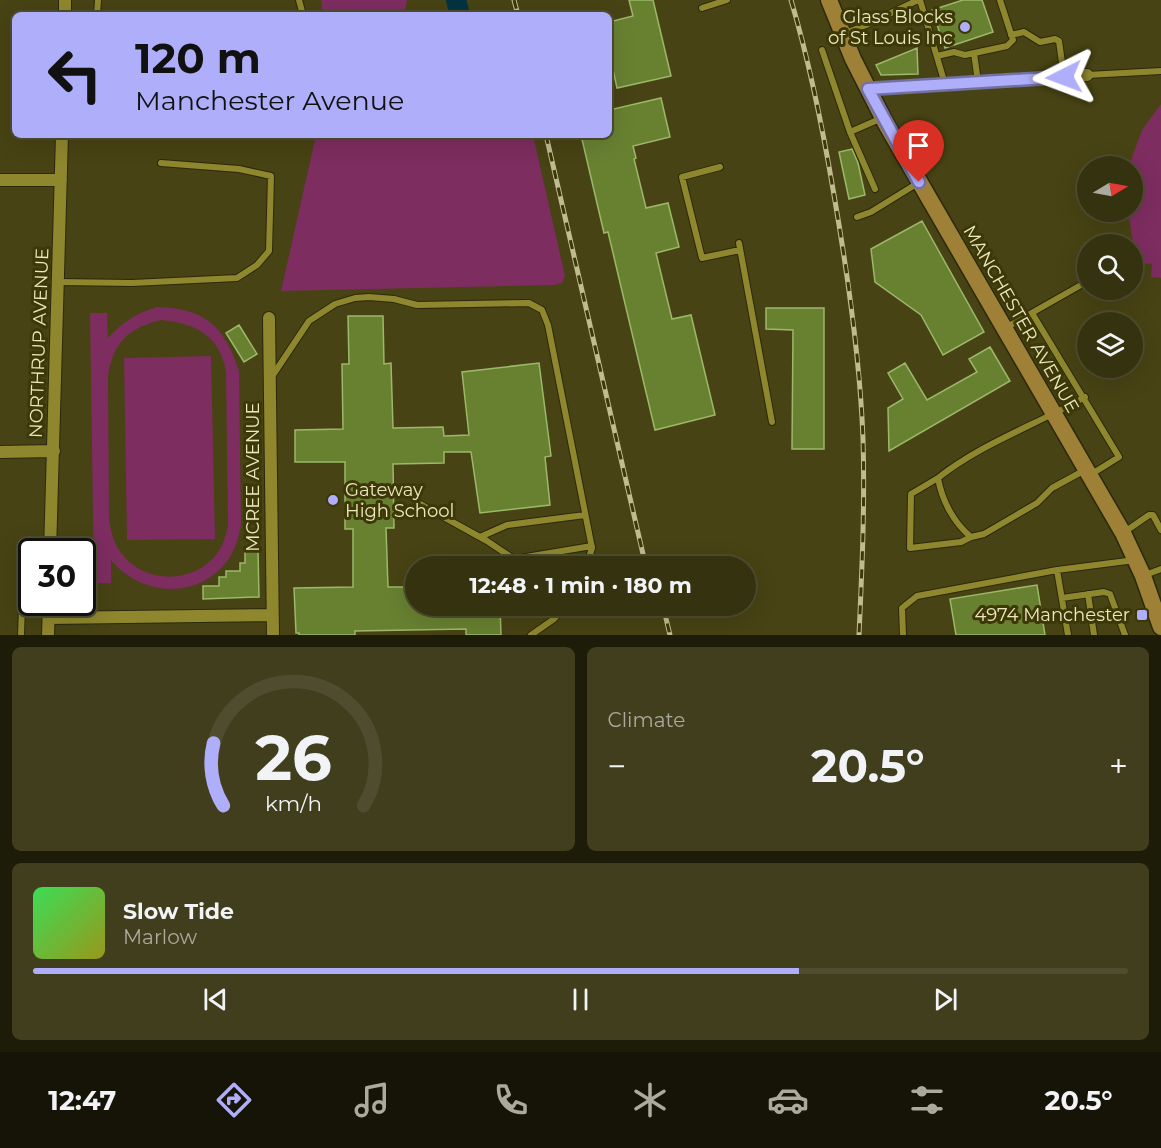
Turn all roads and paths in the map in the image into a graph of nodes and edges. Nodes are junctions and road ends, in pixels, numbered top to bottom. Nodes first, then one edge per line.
1 (727, 0) edge
2 (829, 0) edge
3 (919, 0) edge
4 (1000, 0) edge
5 (702, 8) dead end
6 (842, 34) junction
7 (1011, 35) junction
8 (822, 50) dead end
9 (974, 53) junction
10 (937, 56) junction
11 (1161, 71) edge
12 (1087, 75) joint
13 (1064, 77) junction
14 (978, 82) junction
15 (945, 84) junction
16 (868, 89) junction
17 (883, 118) junction
18 (850, 132) junction
19 (62, 138) edge
20 (161, 163) dead end
21 (720, 167) dead end
22 (0, 180) edge
23 (61, 180) junction
24 (919, 182) junction
25 (875, 189) dead end
26 (857, 217) dead end
27 (58, 282) junction
28 (1077, 287) edge
29 (1032, 313) junction
30 (268, 318) dead end
31 (1004, 328) junction
32 (271, 378) junction
33 (1085, 397) junction
34 (1053, 413) junction
35 (772, 422) dead end
36 (54, 451) junction
37 (0, 452) edge
38 (1088, 472) junction
39 (939, 478) junction
40 (420, 504) dead end
41 (585, 515) junction
42 (1161, 530) edge
43 (1123, 533) junction
44 (480, 537) junction
45 (971, 537) junction
46 (51, 538) edge
47 (592, 546) junction
48 (589, 556) edge
49 (1136, 560) junction
50 (1161, 569) edge
51 (1057, 570) junction
52 (1143, 576) junction
53 (1088, 594) junction
54 (1062, 598) junction
55 (272, 615) junction
56 (22, 616) edge
57 (557, 616) edge
58 (49, 618) joint
59 (1161, 627) edge
60 (21, 635) edge
61 (48, 635) edge
62 (273, 635) edge
63 (531, 635) edge
64 (903, 635) edge
65 (1068, 635) edge
66 (1094, 635) edge
67 (1125, 635) edge

1 - 5 lane
2 - 6 main road, MANCHESTER AVENUE
3 - 6 lane
3 - 10 lane
4 - 7 lane
6 - 16 main road, MANCHESTER AVENUE
7 - 9 lane
7 - 13 lane
8 - 18 lane
9 - 10 lane
9 - 14 lane
10 - 15 lane
11 - 12 lane
12 - 13 street
13 - 14 street
14 - 15 street
15 - 16 street
16 - 17 main road, MANCHESTER AVENUE
17 - 18 lane
17 - 24 main road, MANCHESTER AVENUE
18 - 25 lane
19 - 23 street, NORTHRUP AVENUE
20 - 27 lane
21 - 35 lane
22 - 23 street
23 - 27 street, NORTHRUP AVENUE
24 - 26 lane
24 - 31 main road, MANCHESTER AVENUE
27 - 36 street, NORTHRUP AVENUE
28 - 29 lane
29 - 31 lane
29 - 33 lane
30 - 32 street, MCREE AVENUE
31 - 34 main road, MANCHESTER AVENUE
32 - 41 lane
32 - 55 street, MCREE AVENUE
33 - 34 lane
33 - 38 lane
34 - 38 main road, MANCHESTER AVENUE
34 - 39 lane
36 - 37 street
36 - 46 street, NORTHRUP AVENUE
38 - 43 main road, MANCHESTER AVENUE
38 - 45 lane
39 - 45 lane
39 - 45 lane
40 - 44 lane
41 - 44 lane
41 - 47 lane
42 - 43 lane
43 - 49 main road, MANCHESTER AVENUE
44 - 47 lane
47 - 48 lane
49 - 51 lane
49 - 52 main road, MANCHESTER AVENUE
50 - 52 lane
51 - 54 lane
51 - 64 lane
52 - 59 main road, MANCHESTER AVENUE
53 - 54 lane
53 - 66 lane
53 - 67 lane
54 - 65 lane
55 - 58 street
55 - 62 street, MCREE AVENUE
56 - 60 lane
57 - 63 lane
58 - 61 street

